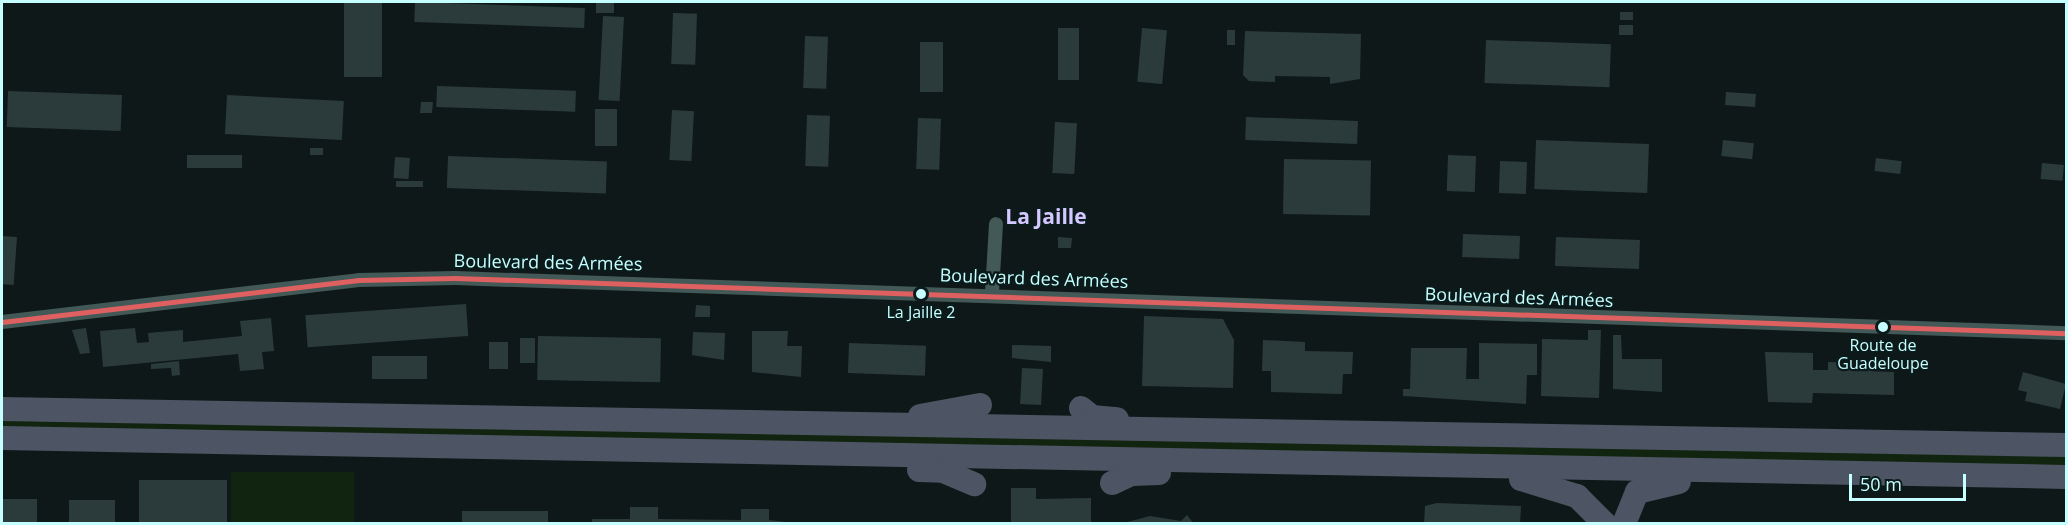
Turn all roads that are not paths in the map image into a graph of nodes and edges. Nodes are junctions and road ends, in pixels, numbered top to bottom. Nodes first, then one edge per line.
1 (996, 224) dead end
2 (992, 293) junction
3 (2, 322) edge
4 (2067, 333) edge
5 (980, 405) dead end
6 (1081, 408) dead end
7 (2, 410) edge
8 (844, 426) junction
9 (1299, 433) junction
10 (2, 438) edge
11 (2067, 445) edge
12 (738, 451) junction
13 (1303, 463) junction
14 (1363, 465) junction
15 (1913, 477) junction
16 (2067, 477) edge
17 (1112, 483) dead end
18 (974, 484) dead end
19 (1605, 524) edge
20 (1624, 524) edge

1 - 2 street
2 - 3 street, Boulevard des Armées
2 - 4 street, Boulevard des Armées
5 - 8 highway
6 - 9 highway
7 - 8 highway
8 - 9 highway
9 - 11 highway
10 - 12 highway
12 - 13 highway
12 - 18 highway
13 - 14 highway
13 - 17 highway
14 - 15 highway
14 - 19 highway
15 - 16 highway
15 - 20 highway

